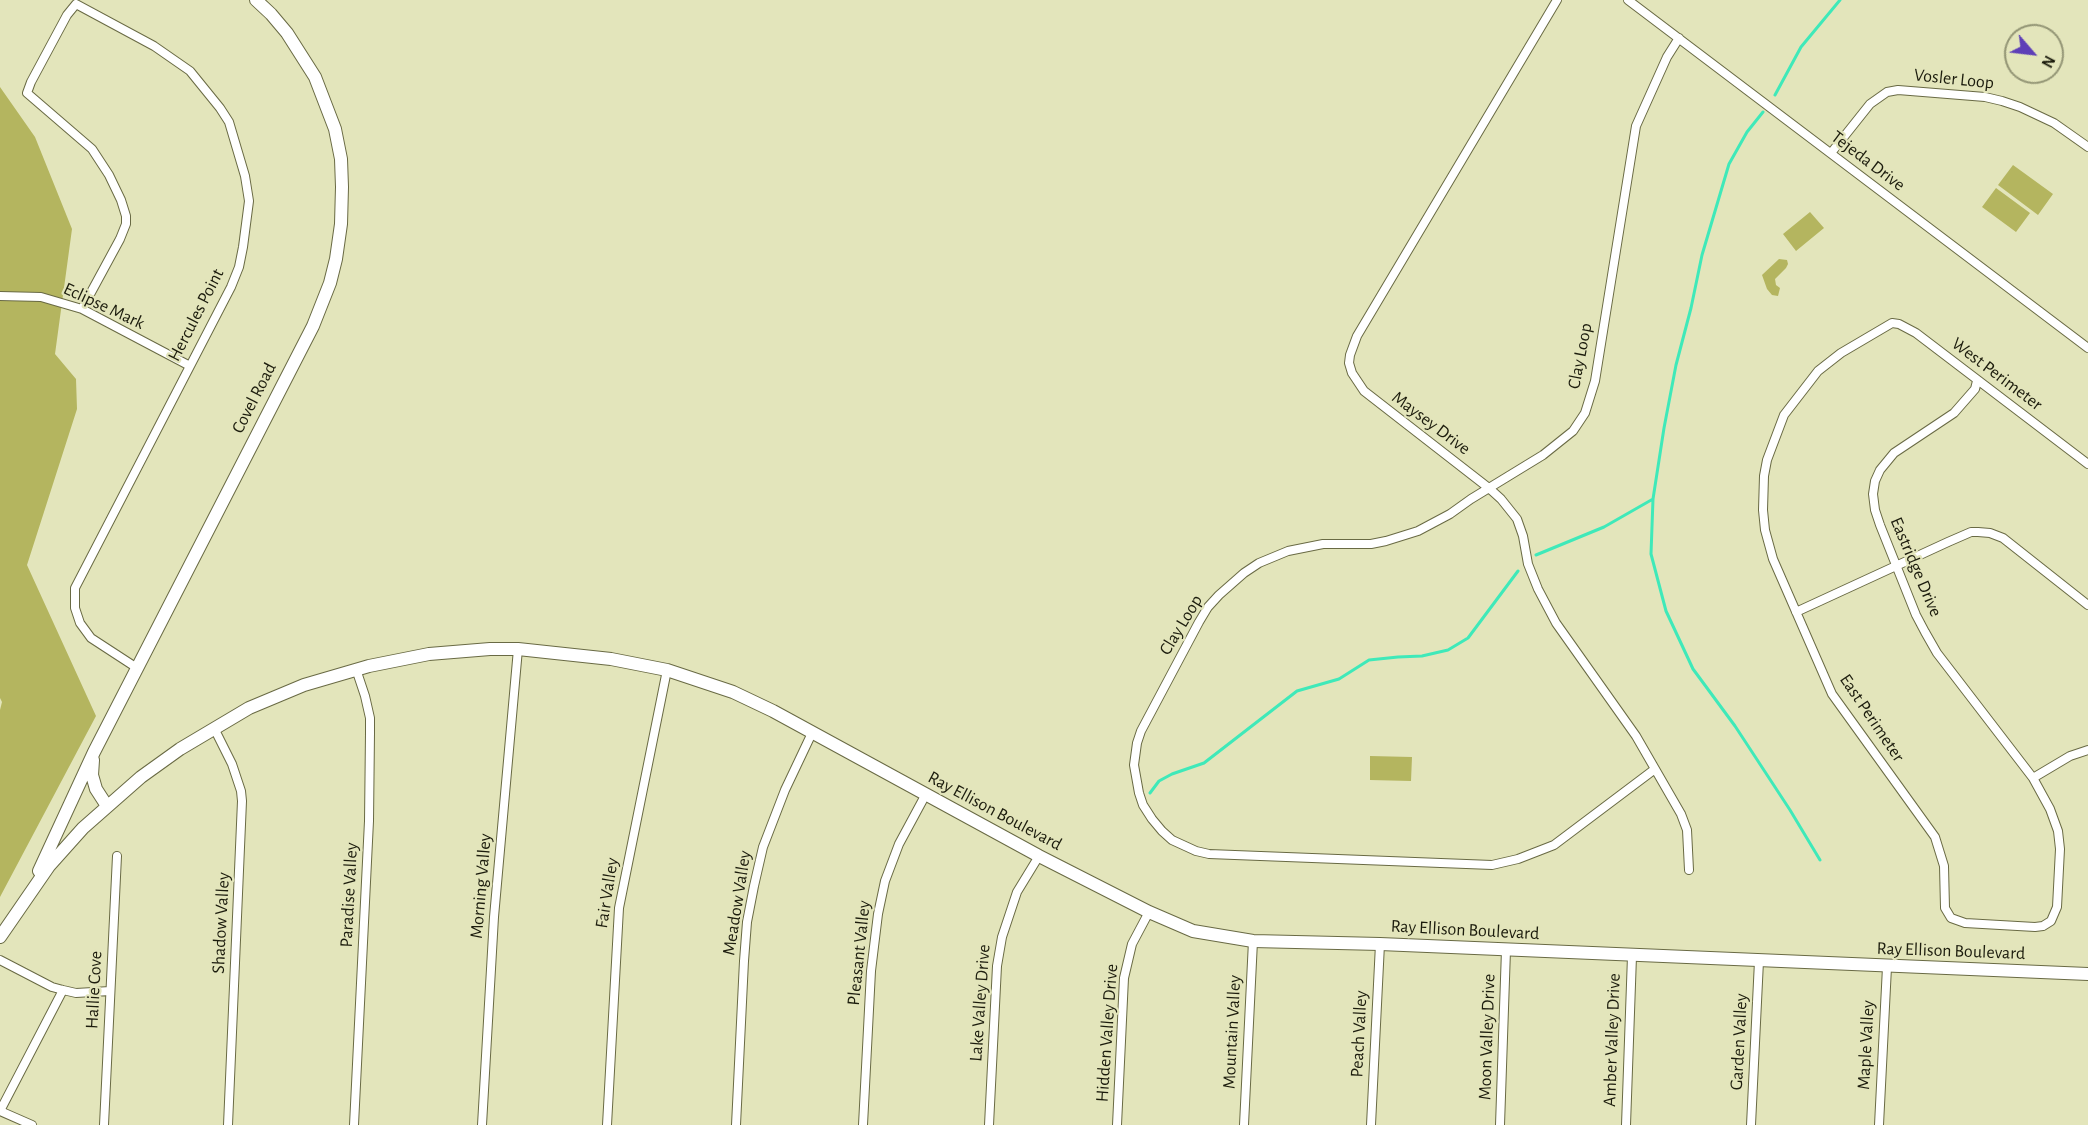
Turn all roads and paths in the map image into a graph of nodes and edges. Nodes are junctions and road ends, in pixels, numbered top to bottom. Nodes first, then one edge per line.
1 (256, 0) edge
2 (1557, 0) edge
3 (1628, 0) edge
4 (1679, 38) junction
5 (2088, 147) edge
6 (1831, 153) junction
7 (0, 296) edge
8 (81, 309) junction
9 (1882, 328) joint
10 (2088, 348) edge
11 (190, 366) junction
12 (1977, 381) junction
13 (2088, 464) edge
14 (1490, 489) junction
15 (1897, 566) junction
16 (2088, 605) edge
17 (1796, 612) junction
18 (518, 649) junction
19 (137, 668) junction
20 (356, 669) junction
21 (667, 670) junction
22 (214, 728) junction
23 (812, 733) junction
24 (2088, 750) edge
25 (94, 752) junction
26 (1655, 769) junction
27 (2032, 778) junction
28 (926, 794) junction
29 (107, 806) junction
30 (117, 856) dead end
31 (1039, 856) junction
32 (1689, 870) dead end
33 (30, 891) junction
34 (1149, 912) junction
35 (0, 937) edge
36 (1253, 941) junction
37 (1380, 944) junction
38 (1506, 950) junction
39 (1632, 956) junction
40 (0, 960) edge
41 (1760, 961) junction
42 (1887, 967) junction
43 (2088, 974) edge
44 (63, 990) junction
45 (111, 991) junction
46 (0, 1111) edge
47 (32, 1125) edge
48 (104, 1125) edge
49 (228, 1125) edge
50 (354, 1125) edge
51 (482, 1125) edge
52 (607, 1125) edge
53 (736, 1125) edge
54 (863, 1125) edge
55 (989, 1125) edge
56 (1117, 1125) edge
57 (1244, 1125) edge
58 (1371, 1125) edge
59 (1500, 1125) edge
60 (1626, 1125) edge
61 (1751, 1125) edge
62 (1879, 1125) edge

1 - 19 street, Covel Road
2 - 14 street, Maysey Drive
3 - 4 street, Tejeda Drive
4 - 6 street, Tejeda Drive
4 - 14 street, Clay Loop
5 - 6 street, Vosler Loop
6 - 10 street, Tejeda Drive
7 - 8 street, Eclipse Mark
8 - 11 street, Eclipse Mark
8 - 11 street, Hercules Point
9 - 12 street, West Perimeter
9 - 17 street, East Perimeter
11 - 19 street, Hercules Point
12 - 13 street, West Perimeter
12 - 15 street, Eastridge Drive
14 - 26 street, Maysey Drive
14 - 26 street, Clay Loop
15 - 16 street
15 - 17 street
15 - 27 street, Eastridge Drive
17 - 27 street, East Perimeter
18 - 20 street, Ray Ellison Boulevard
18 - 21 street, Ray Ellison Boulevard
18 - 51 street, Morning Valley
19 - 25 street, Covel Road
20 - 22 street, Ray Ellison Boulevard
20 - 50 street, Paradise Valley
21 - 23 street, Ray Ellison Boulevard
21 - 52 street, Fair Valley
22 - 29 street, Ray Ellison Boulevard
22 - 49 street, Shadow Valley
23 - 28 street, Ray Ellison Boulevard
23 - 53 street, Meadow Valley
24 - 27 street
25 - 29 street, Covel Road
25 - 33 street
26 - 32 street, Maysey Drive
28 - 31 street, Ray Ellison Boulevard
28 - 54 street, Pleasant Valley
29 - 33 street, Ray Ellison Boulevard
30 - 45 street, Hallie Cove
31 - 34 street, Ray Ellison Boulevard
31 - 55 street, Lake Valley Drive
33 - 35 street, Ray Ellison Boulevard
34 - 36 street, Ray Ellison Boulevard
34 - 56 street, Hidden Valley Drive
36 - 37 street, Ray Ellison Boulevard
36 - 57 street, Mountain Valley
37 - 38 street, Ray Ellison Boulevard
37 - 58 street, Peach Valley
38 - 39 street, Ray Ellison Boulevard
38 - 59 street, Moon Valley Drive
39 - 41 street, Ray Ellison Boulevard
39 - 60 street, Amber Valley Drive
40 - 44 street
41 - 42 street, Ray Ellison Boulevard
41 - 61 street, Garden Valley
42 - 43 street, Ray Ellison Boulevard
42 - 62 street, Maple Valley
44 - 45 street
44 - 46 street
45 - 48 street, Hallie Cove
46 - 47 street

